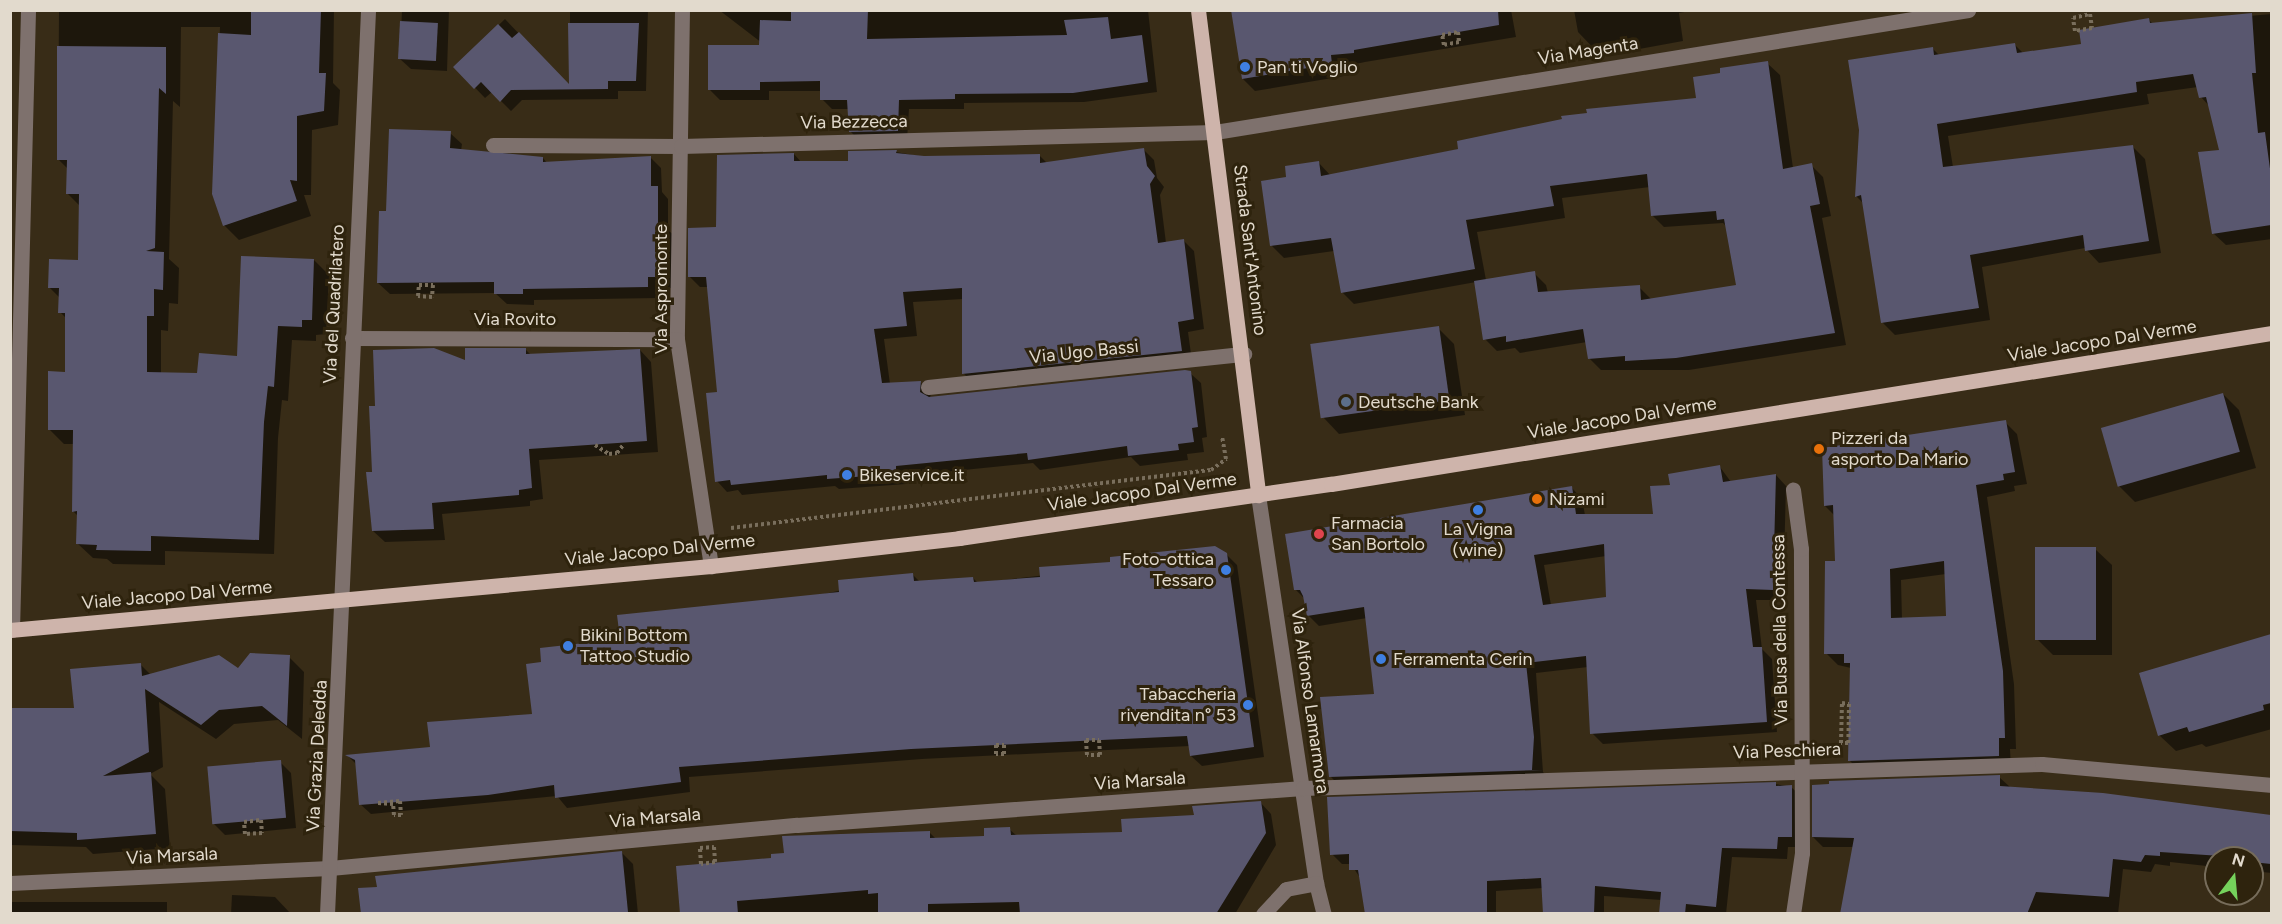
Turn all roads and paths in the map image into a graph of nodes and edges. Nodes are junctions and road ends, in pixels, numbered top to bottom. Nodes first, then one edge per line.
1 (28, 10) edge
2 (368, 10) edge
3 (682, 10) edge
4 (1198, 10) edge
5 (1968, 10) edge
6 (2090, 14) joint
7 (1442, 35) joint
8 (1215, 132) junction
9 (494, 145) dead end
10 (681, 146) junction
11 (418, 296) joint
12 (2271, 333) edge
13 (352, 338) junction
14 (677, 339) junction
15 (1244, 354) junction
16 (928, 387) dead end
17 (1222, 437) dead end
18 (624, 444) dead end
19 (595, 445) dead end
20 (1793, 490) dead end
21 (1258, 495) junction
22 (706, 531) junction
23 (711, 566) junction
24 (344, 600) junction
25 (11, 630) edge
26 (1849, 704) joint
27 (1087, 755) joint
28 (1801, 769) junction
29 (2271, 785) edge
30 (1303, 788) junction
31 (394, 815) joint
32 (245, 834) joint
33 (330, 868) junction
34 (1316, 882) junction
35 (10, 883) edge
36 (327, 914) edge
37 (1263, 914) edge
38 (1324, 914) edge
39 (1793, 914) edge

1 - 25 street
2 - 13 street, Via del Quadrilatero
3 - 10 street, Via Aspromonte
4 - 8 main road, Strada Sant'Antonino
5 - 8 street, Via Magenta
6 - 6 path
7 - 7 path
8 - 10 street, Via Bezzecca
8 - 15 main road, Strada Sant'Antonino
9 - 10 street, Via Bezzecca
10 - 14 street, Via Aspromonte
11 - 11 path
12 - 21 main road, Viale Jacopo Dal Verme
13 - 14 street, Via Rovito
13 - 24 street, Via del Quadrilatero
14 - 22 street, Via Aspromonte
15 - 16 street, Via Ugo Bassi
15 - 21 main road, Strada Sant'Antonino
17 - 22 path
18 - 19 path
20 - 28 street, Via Busa della Contessa
21 - 23 main road, Viale Jacopo Dal Verme
21 - 30 street, Via Alfonso Lamarmora
22 - 23 street, Via Aspromonte
23 - 24 main road, Viale Jacopo Dal Verme
24 - 25 main road, Viale Jacopo Dal Verme
24 - 33 street, Via Grazia Deledda
26 - 26 path
27 - 27 path
28 - 29 street, Via Peschiera
28 - 30 street, Via Peschiera
28 - 39 street, Via Busa della Contessa
30 - 33 street, Via Marsala
30 - 34 street, Via Alfonso Lamarmora
31 - 31 path
32 - 32 path
33 - 35 street, Via Marsala
33 - 36 street, Via Grazia Deledda
34 - 37 street
34 - 38 street, Via Alfonso Lamarmora

